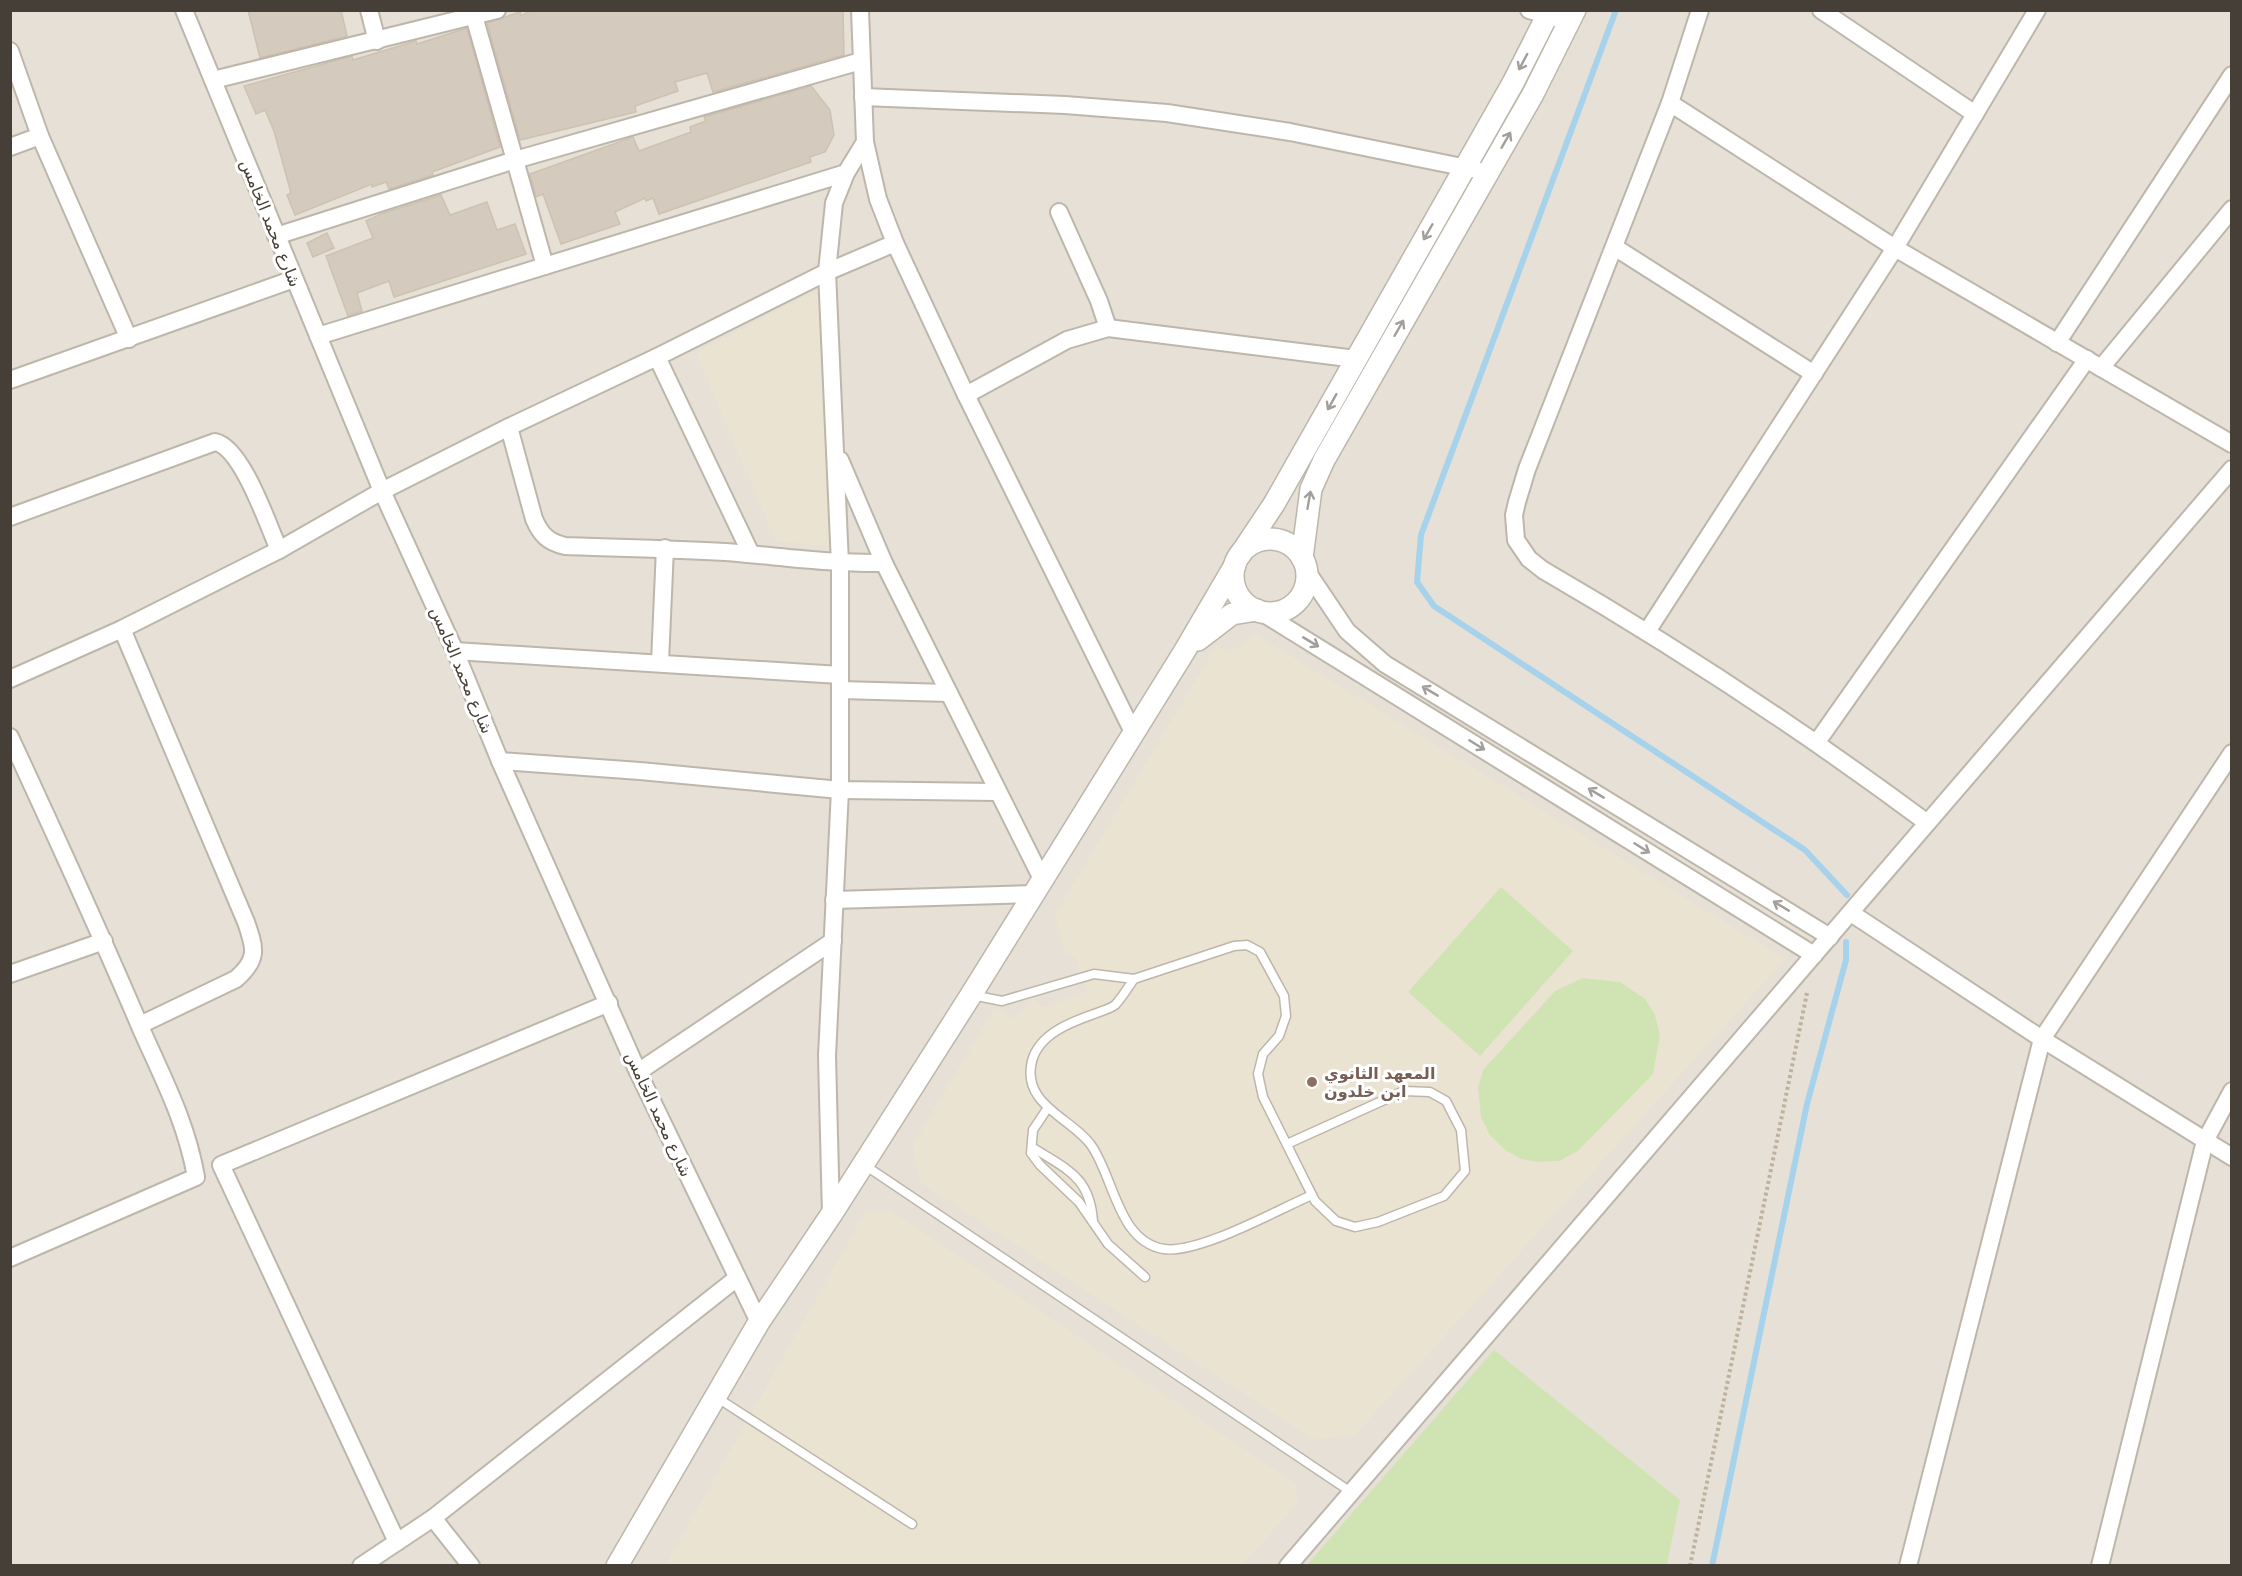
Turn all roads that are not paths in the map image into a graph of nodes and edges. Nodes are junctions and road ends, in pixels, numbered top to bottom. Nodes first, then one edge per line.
1 (184, 10) edge
2 (369, 10) edge
3 (860, 10) edge
4 (1700, 10) edge
5 (1821, 10) edge
6 (2037, 10) edge
7 (496, 11) edge
8 (1542, 12) edge
9 (474, 16) junction
10 (1573, 16) edge
11 (377, 41) junction
12 (10, 51) edge
13 (861, 62) junction
14 (2232, 75) edge
15 (213, 80) junction
16 (863, 97) junction
17 (1670, 103) junction
18 (1975, 114) junction
19 (40, 136) junction
20 (865, 142) junction
21 (10, 147) edge
22 (515, 160) junction
23 (1465, 166) junction
24 (846, 173) junction
25 (1487, 174) junction
26 (2232, 209) edge
27 (1059, 212) dead end
28 (276, 236) junction
29 (895, 243) junction
30 (1616, 248) junction
31 (1895, 248) junction
32 (545, 266) junction
33 (827, 272) junction
34 (294, 279) junction
35 (1108, 328) junction
36 (318, 336) junction
37 (129, 339) junction
38 (2057, 343) junction
39 (657, 357) junction
40 (1356, 359) junction
41 (2094, 363) junction
42 (1814, 374) junction
43 (10, 381) edge
44 (966, 395) junction
45 (509, 427) junction
46 (2232, 444) edge
47 (836, 451) junction
48 (2232, 469) edge
49 (382, 491) junction
50 (10, 517) edge
51 (665, 548) junction
52 (279, 549) junction
53 (751, 554) junction
54 (1237, 560) junction
55 (884, 563) junction
56 (840, 564) junction
57 (1304, 564) junction
58 (1259, 611) junction
59 (122, 629) junction
60 (1648, 630) junction
61 (455, 651) junction
62 (1184, 652) junction
63 (660, 662) junction
64 (10, 679) edge
65 (840, 682) junction
66 (949, 693) junction
67 (1134, 734) junction
68 (10, 737) edge
69 (1817, 742) junction
70 (2232, 753) edge
71 (500, 760) junction
72 (840, 790) junction
73 (997, 792) junction
74 (1926, 822) junction
75 (1038, 887) junction
76 (834, 900) junction
77 (1851, 913) junction
78 (1830, 936) junction
79 (104, 941) junction
80 (833, 941) junction
81 (1814, 955) junction
82 (10, 974) edge
83 (1134, 979) junction
84 (971, 995) junction
85 (609, 1003) junction
86 (140, 1025) junction
87 (2042, 1039) junction
88 (638, 1072) junction
89 (2232, 1091) edge
90 (1047, 1109) junction
91 (2205, 1141) junction
92 (1287, 1144) junction
93 (1032, 1147) junction
94 (2232, 1157) edge
95 (863, 1164) junction
96 (221, 1165) junction
97 (196, 1177) junction
98 (1312, 1195) junction
99 (831, 1215) junction
100 (1093, 1223) junction
101 (10, 1258) edge
102 (1145, 1277) dead end
103 (737, 1278) junction
104 (759, 1322) junction
105 (716, 1397) junction
106 (1351, 1492) junction
107 (433, 1518) junction
108 (912, 1524) dead end
109 (398, 1542) junction
110 (361, 1566) edge
111 (471, 1566) edge
112 (617, 1566) edge
113 (1287, 1566) edge
114 (1908, 1566) edge
115 (2100, 1566) edge

1 - 15 street, شارع محمد الخامس
2 - 11 street
3 - 13 street
4 - 17 street
5 - 18 street
6 - 18 street
7 - 9 street
8 - 10 street
8 -> 23 street
9 - 11 street
9 - 22 street
25 -> 10 street
11 - 15 street
12 - 19 street
13 - 16 street
13 - 22 street
14 - 38 street
15 - 28 street, شارع محمد الخامس
16 - 20 street
16 - 23 street
17 - 30 street
17 - 31 street
18 - 31 street
19 - 21 street
19 - 37 street
20 - 24 street
20 - 29 street
22 - 28 street
22 - 32 street
23 - 25 street
23 -> 40 street
24 - 32 street
24 - 33 street
57 -> 25 street
26 - 41 street
27 - 35 street
28 - 34 street, شارع محمد الخامس
29 - 33 street
29 - 44 street
30 - 42 street
30 - 60 street
31 - 38 street
31 - 42 street
32 - 36 street
33 - 39 street
33 - 47 street
34 - 36 street, شارع محمد الخامس
34 - 37 street
35 - 40 street
35 - 44 street
36 - 49 street, شارع محمد الخامس
37 - 43 street
38 - 41 street
39 - 45 street
39 - 53 street
40 -> 54 street
41 - 46 street
41 - 69 street
42 - 60 street
44 - 67 street
45 - 49 street
45 - 51 street
47 - 55 street
47 - 56 street
48 - 74 street
49 - 52 street
49 - 61 street, شارع محمد الخامس
50 - 52 street
51 - 53 street
51 - 63 street
52 - 59 street
53 - 56 street
54 - 57 street
54 - 58 street
54 - 62 street
55 - 56 street
55 - 66 street
56 - 65 street
57 - 58 street
78 -> 57 street
58 - 62 street
58 -> 81 street
59 - 64 street
59 - 86 street
60 - 69 street
61 - 63 street
61 - 71 street, شارع محمد الخامس
62 - 67 street
63 - 65 street
65 - 66 street
65 - 72 street
66 - 73 street
67 - 75 street
68 - 79 street
69 - 74 street
70 - 87 street
71 - 72 street
71 - 85 street, شارع محمد الخامس
72 - 73 street
72 - 76 street
73 - 75 street
74 - 77 street
75 - 76 street
75 - 84 street
76 - 80 street
77 - 78 street
77 - 87 street
78 - 81 street
79 - 82 street
79 - 86 street
80 - 88 street
80 - 99 street
81 - 106 street
83 - 84 lane
83 - 90 lane
83 - 92 lane
84 - 95 street
85 - 88 street, شارع محمد الخامس
85 - 96 street
86 - 97 street
87 - 91 street
87 - 114 street
88 - 103 street, شارع محمد الخامس
89 - 91 street
90 - 93 lane
90 - 98 lane
91 - 94 street
91 - 115 street
92 - 98 lane
92 - 98 lane
93 - 100 lane
93 - 100 lane
95 - 99 street
95 - 106 lane
96 - 97 street
96 - 109 street
97 - 101 street
99 - 104 street
100 - 102 lane
103 - 104 street, شارع محمد الخامس
103 - 107 street
104 - 105 street
105 - 108 lane
105 - 112 street
106 - 113 street
107 - 109 street
107 - 111 street
109 - 110 street

